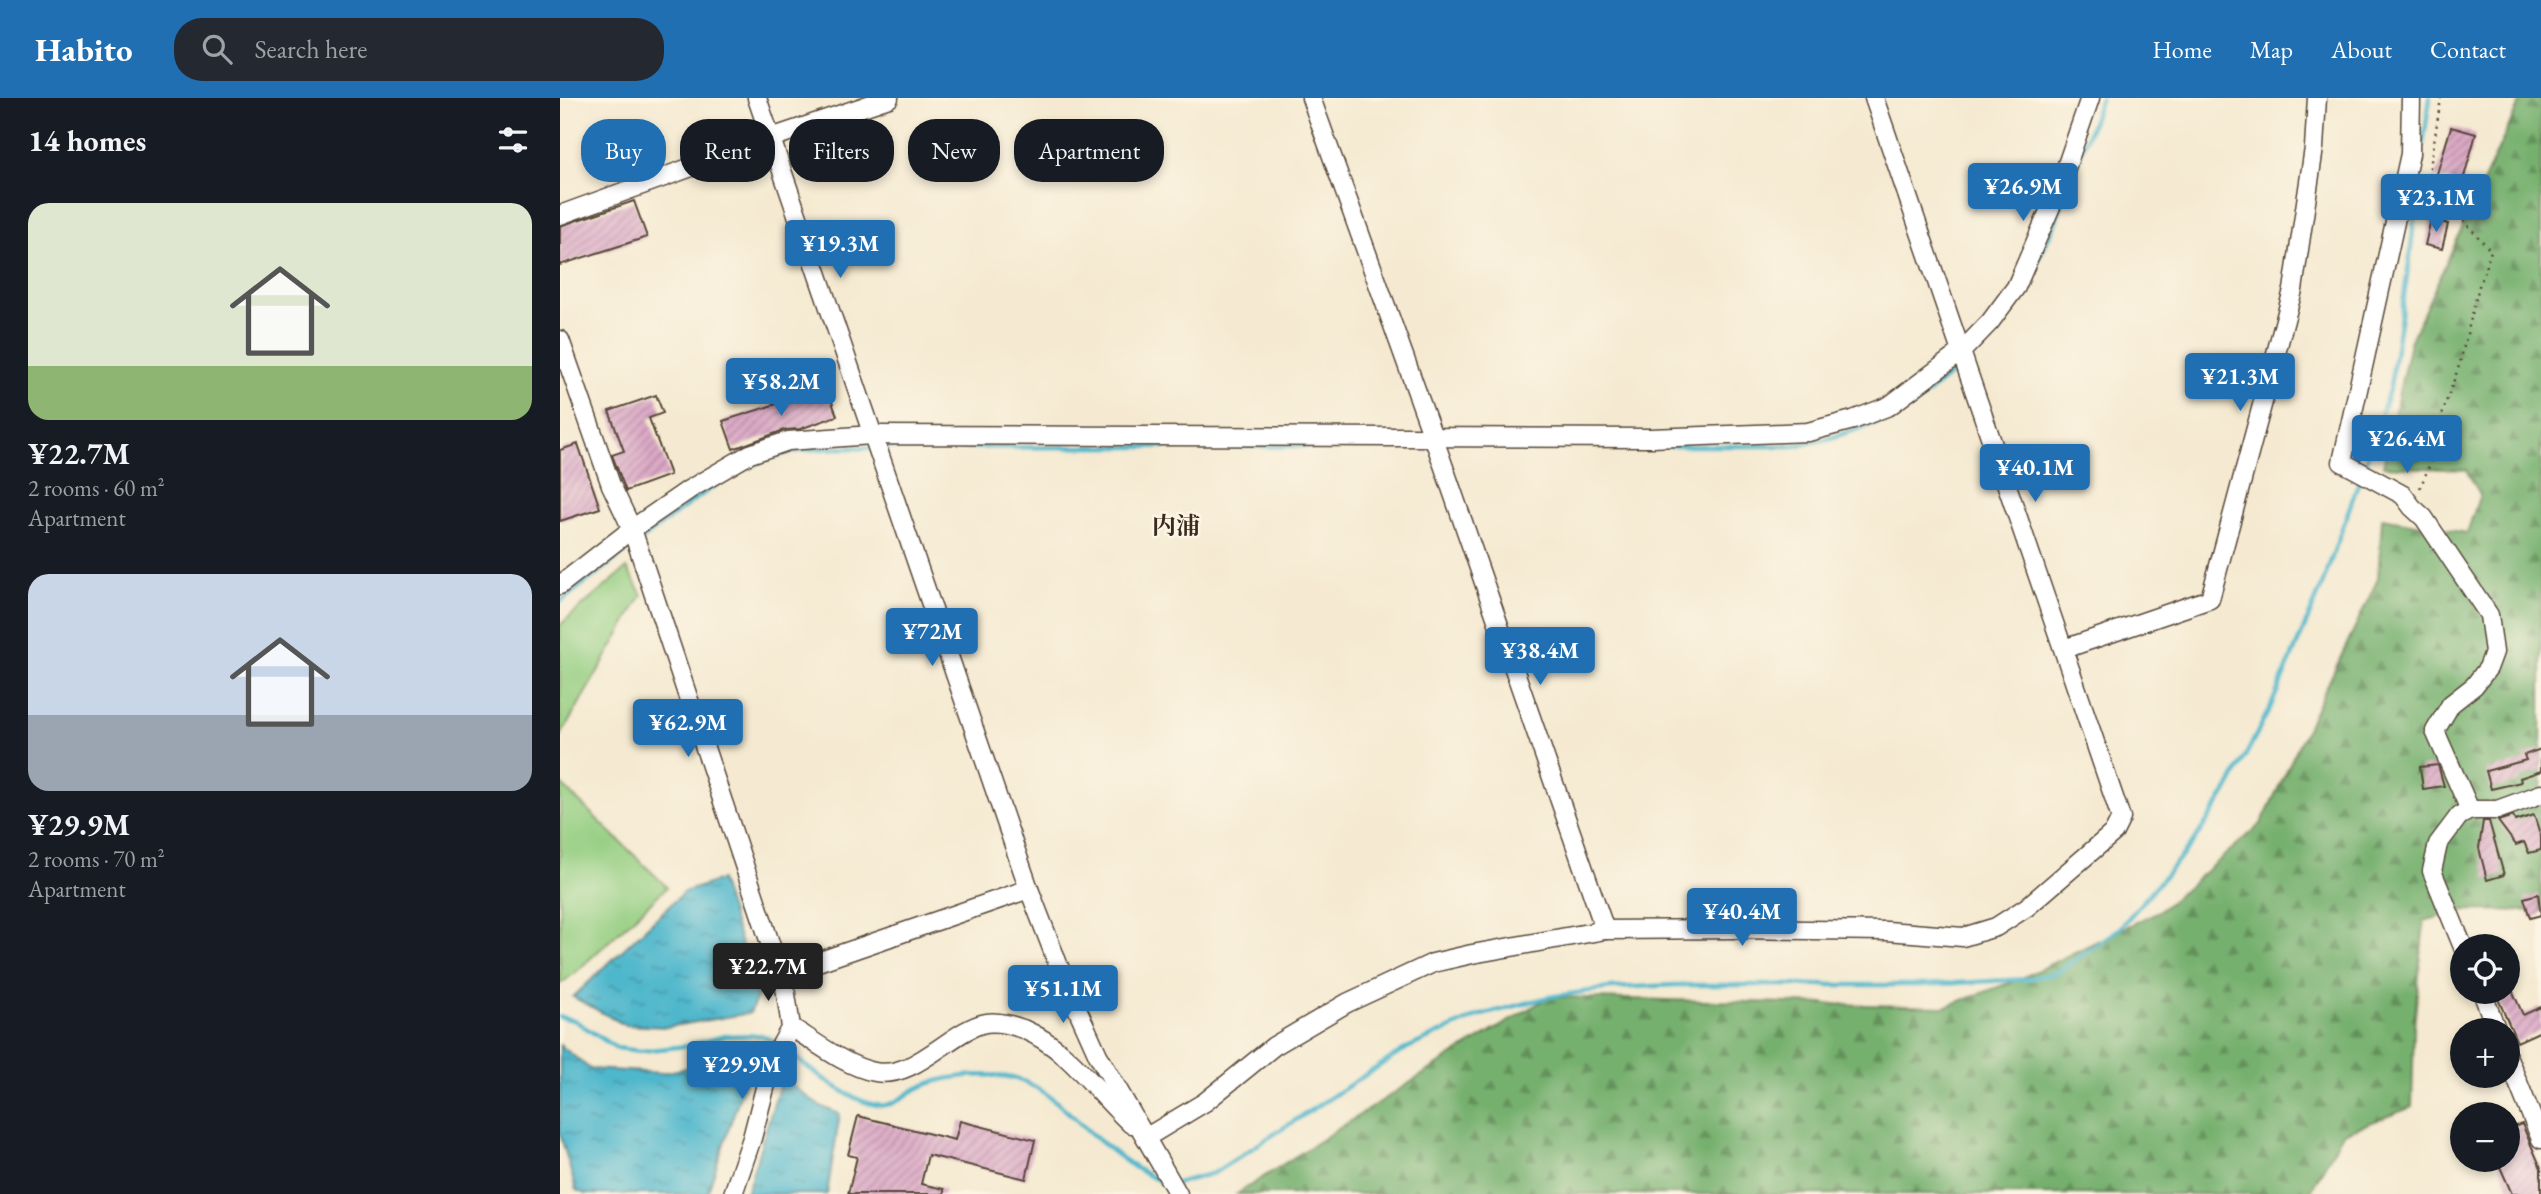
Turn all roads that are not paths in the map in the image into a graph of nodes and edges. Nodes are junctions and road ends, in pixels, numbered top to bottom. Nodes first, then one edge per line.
1 (757, 98) edge
2 (889, 98) edge
3 (1311, 98) edge
4 (1874, 98) edge
5 (2090, 98) edge
6 (2317, 98) edge
7 (2411, 98) edge
8 (764, 119) edge
9 (775, 137) edge
10 (775, 150) edge
11 (680, 171) edge
12 (560, 215) edge
13 (560, 340) edge
14 (1962, 352) junction
15 (872, 435) junction
16 (1432, 436) junction
17 (632, 529) junction
18 (560, 584) edge
19 (2064, 649) junction
20 (2541, 794) edge
21 (2470, 810) junction
22 (1028, 889) junction
23 (1605, 930) junction
24 (2458, 934) edge
25 (783, 974) junction
26 (791, 1027) junction
27 (2520, 1087) edge
28 (1147, 1138) junction
29 (2541, 1139) edge
30 (733, 1194) edge
31 (1178, 1194) edge

1 - 8 street
2 - 9 street
3 - 16 street
4 - 14 street
5 - 14 street
6 - 19 street
7 - 21 street
10 - 15 street
11 - 12 street
13 - 17 street
14 - 16 street
14 - 19 street
15 - 16 street
15 - 17 street
15 - 22 street
16 - 23 street
17 - 18 street
17 - 25 street
19 - 23 street
20 - 21 street
21 - 24 street
22 - 25 street
22 - 28 street
23 - 28 street
25 - 26 street
26 - 28 street
26 - 30 street
27 - 29 street
28 - 31 street

